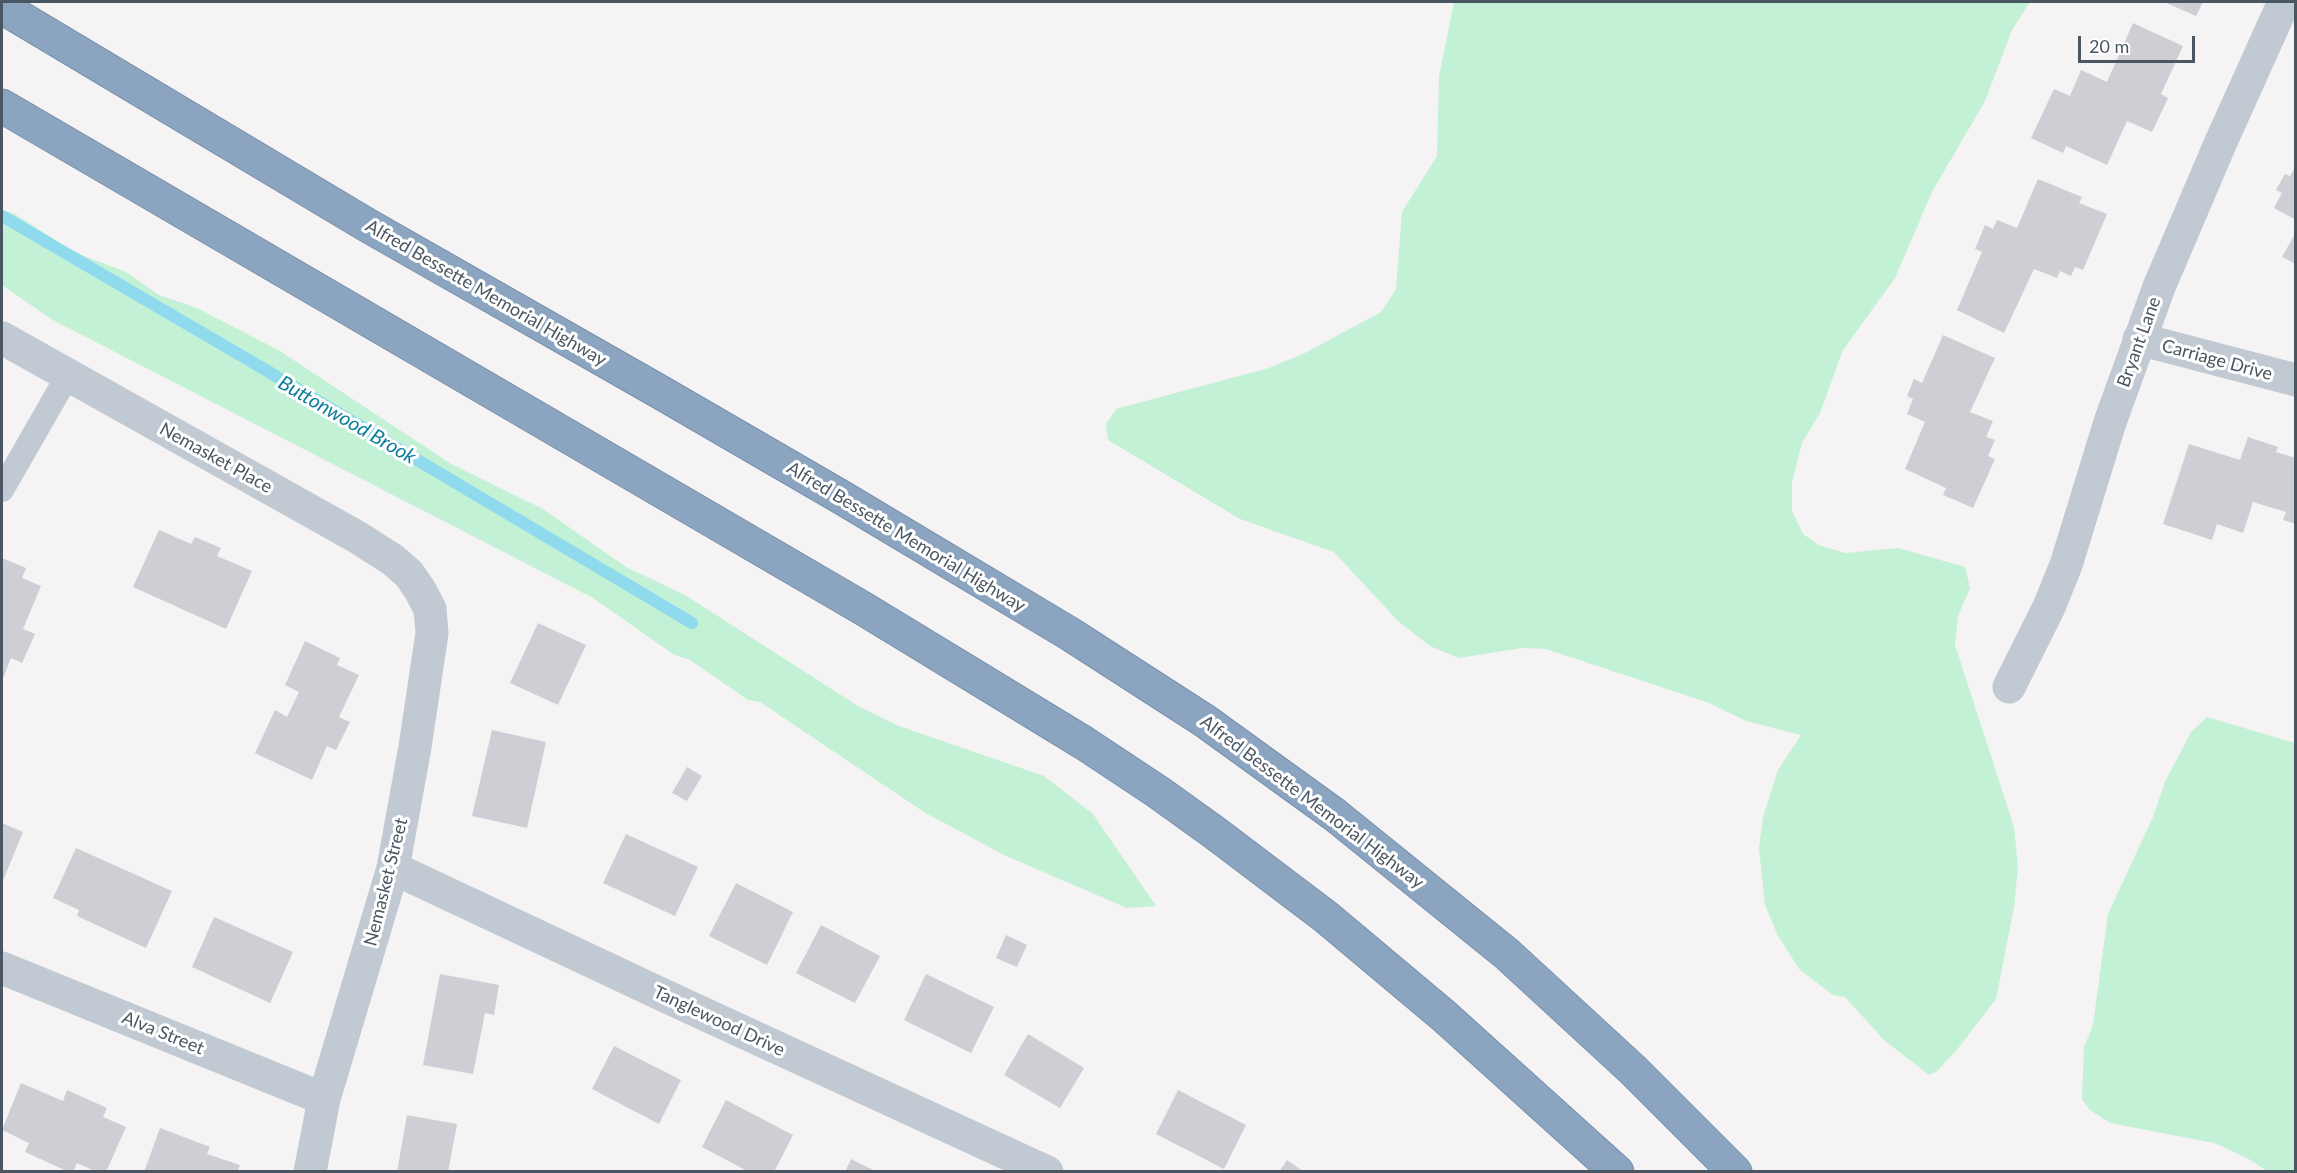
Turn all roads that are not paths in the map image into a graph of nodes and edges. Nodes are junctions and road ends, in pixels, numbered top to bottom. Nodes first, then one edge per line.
1 (2284, 2) edge
2 (2, 7) edge
3 (2, 106) edge
4 (2, 338) edge
5 (2139, 339) junction
6 (68, 375) junction
7 (2295, 380) edge
8 (2, 490) edge
9 (420, 590) joint
10 (2009, 687) dead end
11 (393, 868) junction
12 (2, 968) edge
13 (324, 1099) junction
14 (310, 1172) edge
15 (1047, 1172) edge
16 (1617, 1172) edge
17 (1735, 1172) edge

1 - 5 street, Bryant Lane
2 - 17 highway, Alfred Bessette Memorial Highway
3 - 16 highway
4 - 6 street, Nemasket Place
5 - 7 street, Carriage Drive
5 - 10 street, Bryant Lane
6 - 8 lane
6 - 9 street, Nemasket Place
9 - 11 street, Nemasket Street
11 - 13 street, Nemasket Street
11 - 15 street, Tanglewood Drive
12 - 13 street, Alva Street
13 - 14 street, Nemasket Street

